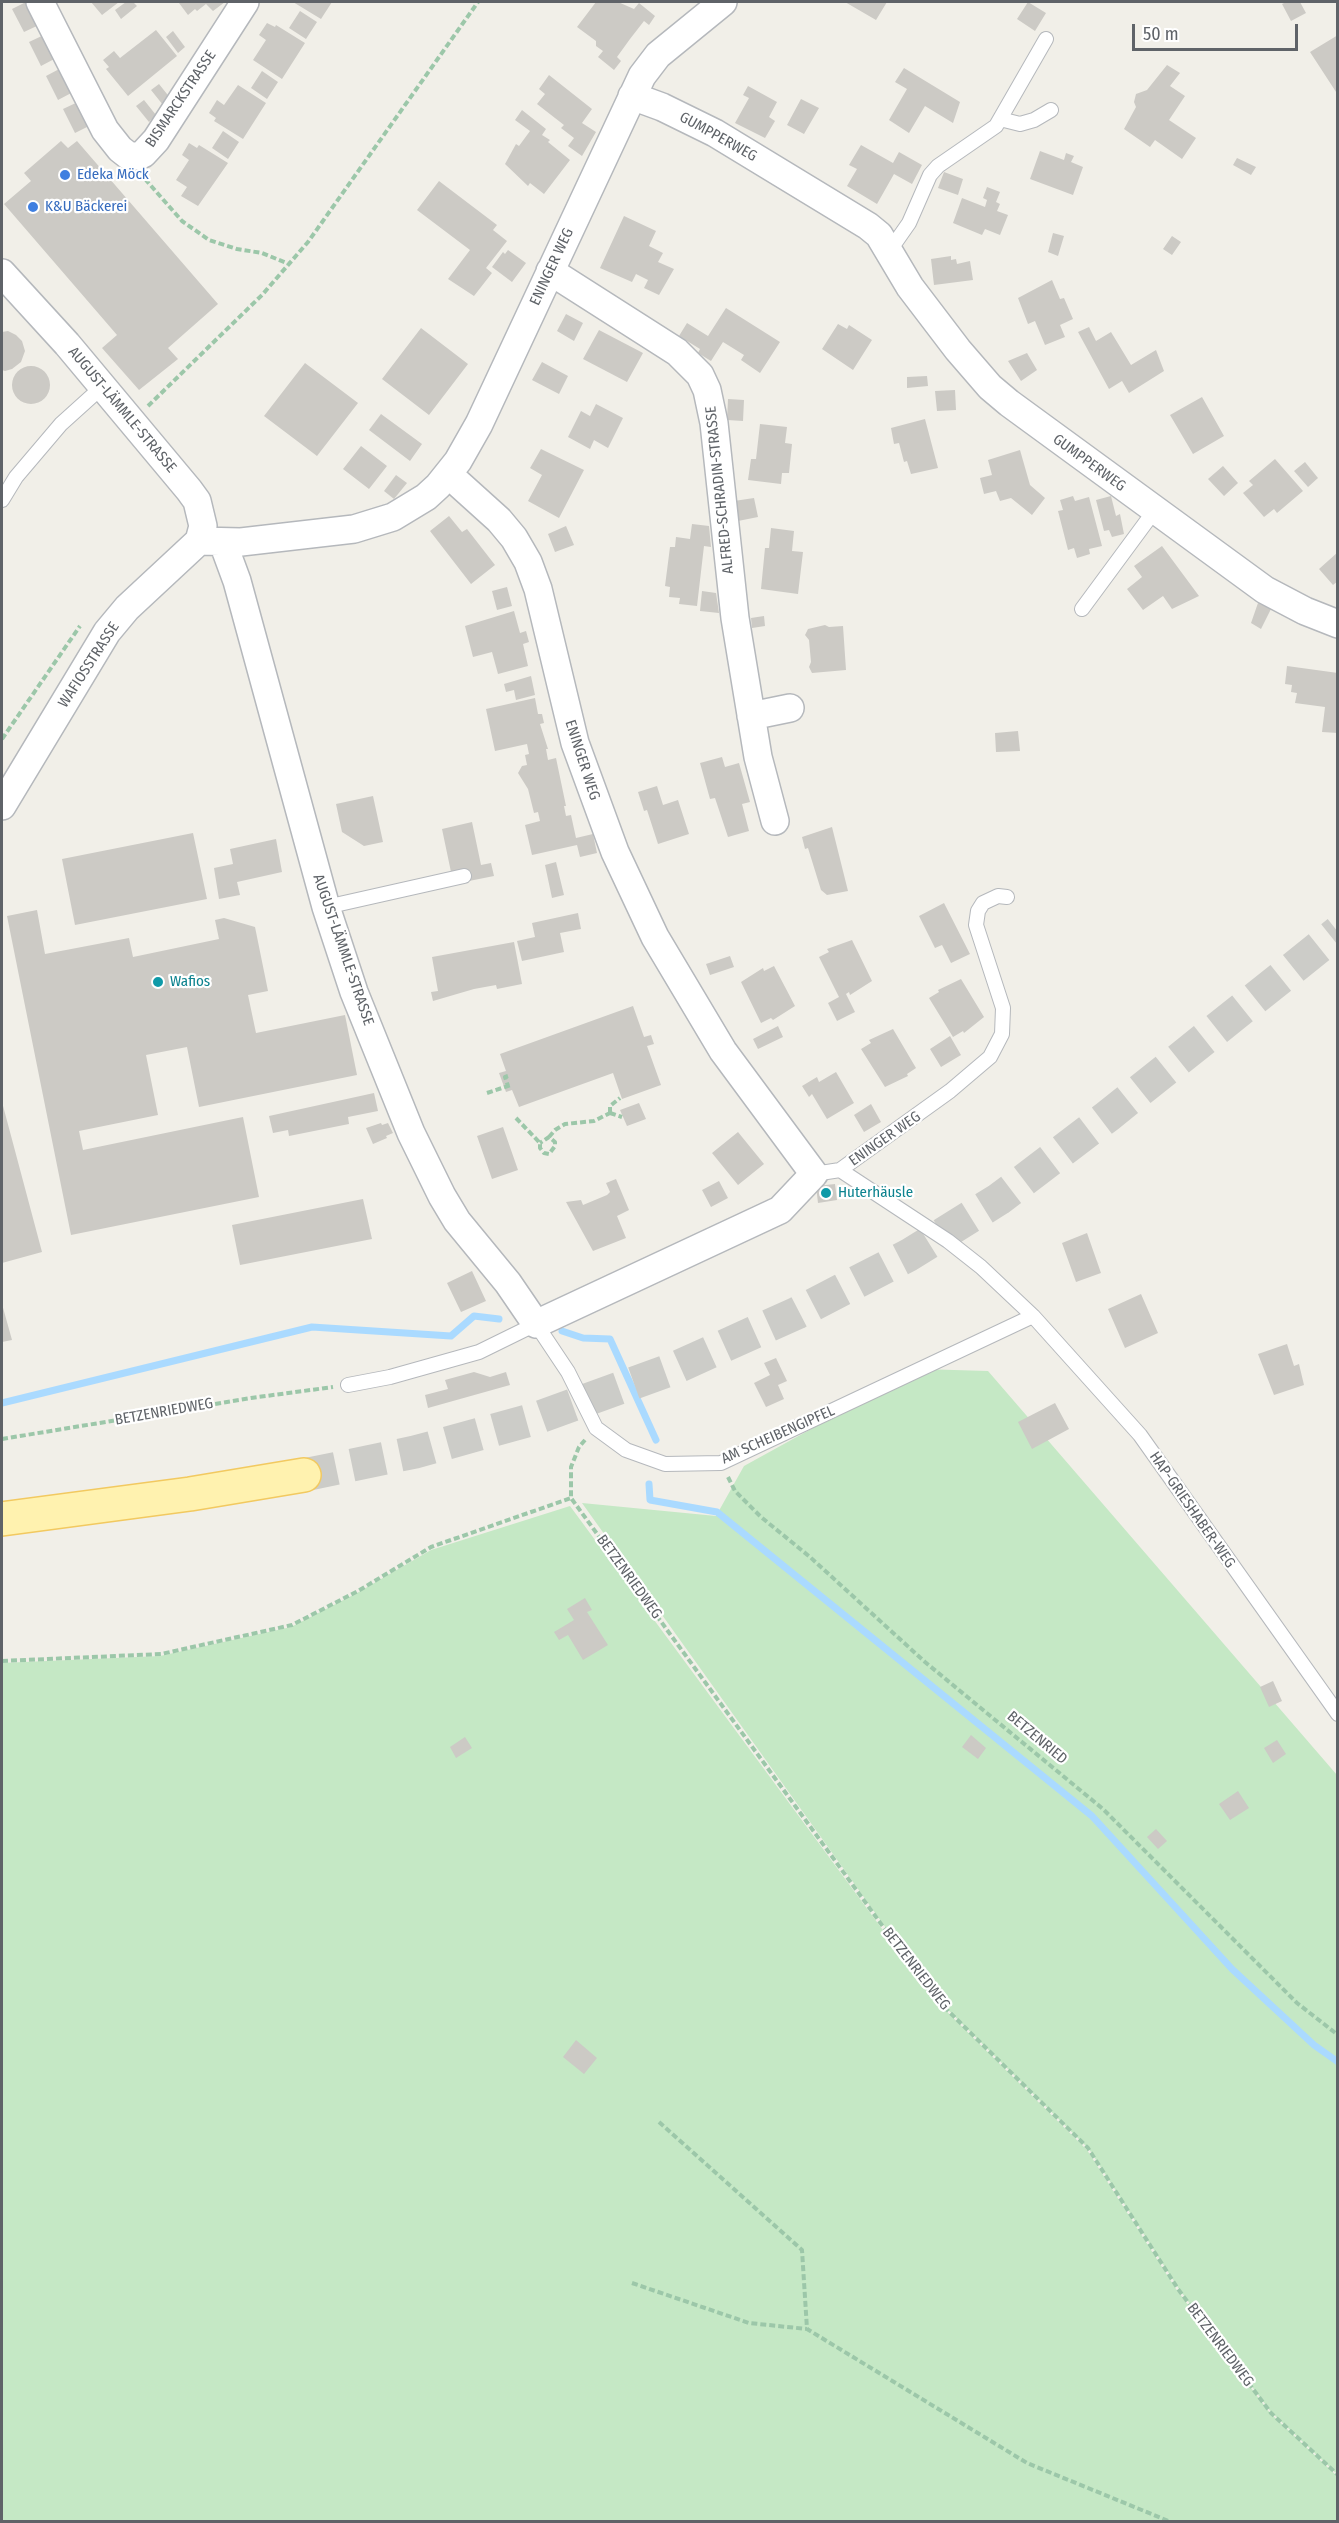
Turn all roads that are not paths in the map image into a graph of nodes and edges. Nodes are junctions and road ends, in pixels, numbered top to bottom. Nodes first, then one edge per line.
1 (40, 2) edge
2 (245, 2) edge
3 (723, 2) edge
4 (1046, 39) dead end
5 (632, 96) junction
6 (1051, 110) dead end
7 (1000, 119) junction
8 (887, 249) junction
9 (550, 271) junction
10 (2, 273) edge
11 (102, 387) junction
12 (448, 474) junction
13 (9, 478) edge
14 (2, 500) edge
15 (1155, 510) junction
16 (211, 542) junction
17 (1082, 609) dead end
18 (1338, 624) edge
19 (790, 708) dead end
20 (751, 716) junction
21 (2, 806) edge
22 (775, 821) dead end
23 (464, 876) dead end
24 (1007, 897) dead end
25 (326, 907) junction
26 (827, 1172) junction
27 (1033, 1316) junction
28 (536, 1324) junction
29 (348, 1385) road end
30 (304, 1475) tunnel mouth
31 (2, 1519) edge
32 (1338, 1714) edge

1 - 2 street, BISMARCKSTRASSE
3 - 5 street, ENINGER WEG
4 - 7 lane
5 - 8 street, GUMPPERWEG
5 - 9 street, ENINGER WEG
6 - 7 lane
7 - 8 lane
8 - 15 street, GUMPPERWEG
9 - 12 street, ENINGER WEG
9 - 20 street, ALFRED-SCHRADIN-STRASSE
10 - 11 street, AUGUST-LÄMMLE-STRASSE
11 - 13 lane
11 - 16 street, AUGUST-LÄMMLE-STRASSE
12 - 16 street
12 - 26 street, ENINGER WEG
13 - 14 lane
15 - 17 lane
15 - 18 street, GUMPPERWEG
16 - 21 street, WAFIOSSTRASSE
16 - 25 street, AUGUST-LÄMMLE-STRASSE
19 - 20 street
20 - 22 street, ALFRED-SCHRADIN-STRASSE
23 - 25 lane
24 - 26 lane, ENINGER WEG
25 - 28 street, AUGUST-LÄMMLE-STRASSE
26 - 27 lane, HAP-GRIESHABER-WEG
26 - 28 street
27 - 28 lane, AM SCHEIBENGIPFEL
27 - 32 lane, HAP-GRIESHABER-WEG
28 - 29 lane
30 - 31 main road

